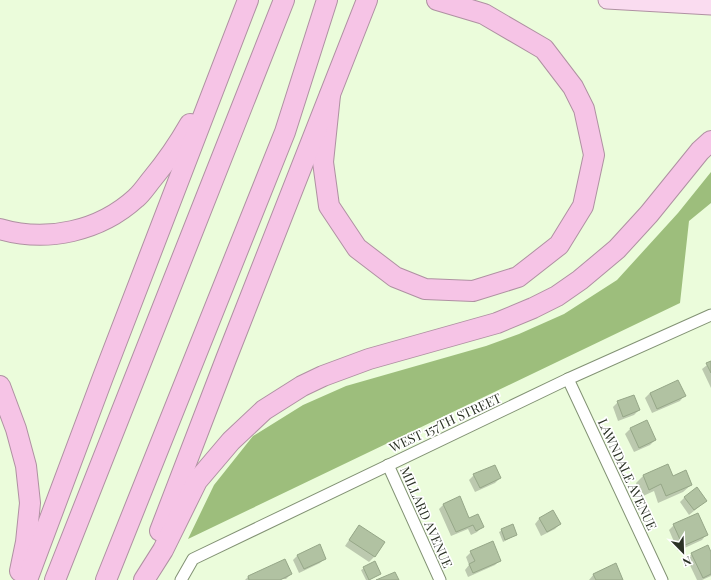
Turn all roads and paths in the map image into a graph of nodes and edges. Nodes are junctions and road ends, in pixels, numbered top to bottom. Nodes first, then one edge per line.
1 (248, 0) edge
2 (284, 0) edge
3 (327, 0) edge
4 (367, 0) edge
5 (437, 0) edge
6 (607, 0) edge
7 (711, 6) edge
8 (218, 78) junction
9 (330, 95) junction
10 (711, 141) edge
11 (0, 229) edge
12 (711, 315) edge
13 (568, 379) junction
14 (0, 386) edge
15 (388, 465) junction
16 (16, 580) edge
17 (27, 580) edge
18 (55, 580) edge
19 (106, 580) edge
20 (143, 580) edge
21 (181, 580) edge
22 (440, 580) edge
23 (662, 580) edge

1 - 8 highway
2 - 18 highway
3 - 19 highway
4 - 9 highway
5 - 9 highway
6 - 7 main road
8 - 11 highway
8 - 17 highway
9 - 20 highway
10 - 20 highway
12 - 13 street, WEST 157TH STREET
13 - 15 street, WEST 157TH STREET
13 - 23 street, LAWNDALE AVENUE
14 - 16 highway
15 - 21 street, WEST 157TH STREET
15 - 22 street, MILLARD AVENUE

